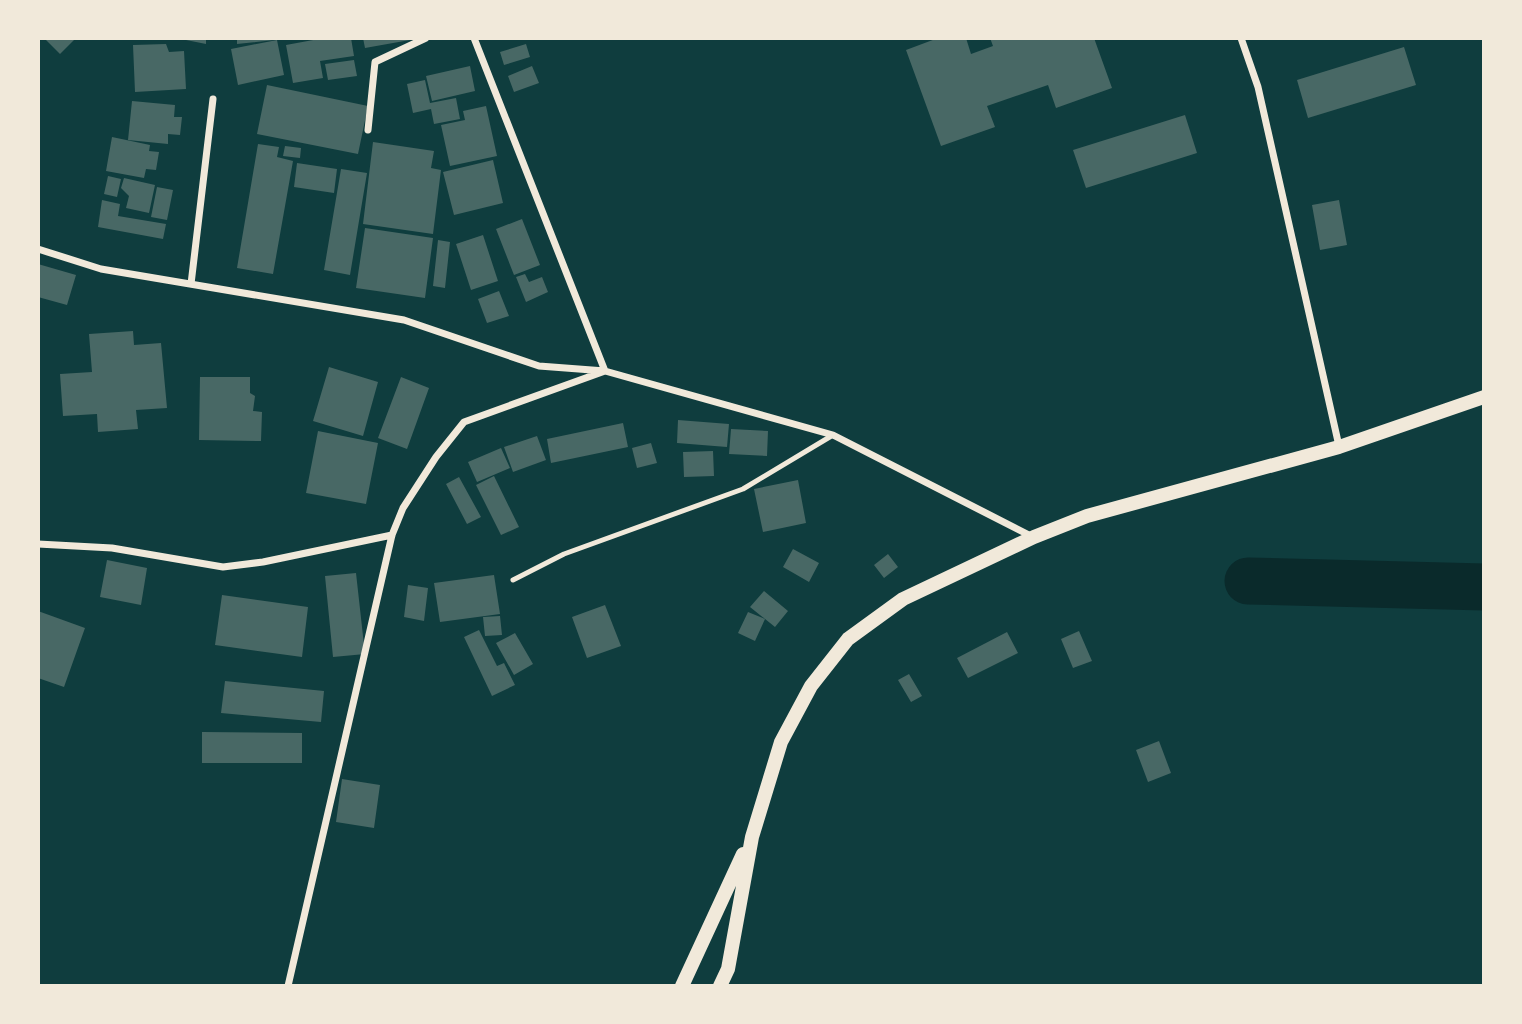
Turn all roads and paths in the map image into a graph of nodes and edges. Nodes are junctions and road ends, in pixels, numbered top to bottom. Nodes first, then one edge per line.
1 (426, 38) edge
2 (474, 38) edge
3 (1241, 38) edge
4 (214, 99) dead end
5 (368, 130) dead end
6 (38, 249) edge
7 (191, 284) junction
8 (605, 371) junction
9 (1483, 397) edge
10 (833, 435) junction
11 (1339, 447) junction
12 (392, 535) junction
13 (1034, 537) junction
14 (38, 544) edge
15 (513, 580) dead end
16 (752, 837) junction
17 (728, 969) junction
18 (288, 985) edge
19 (682, 985) edge
20 (720, 985) edge
21 (732, 985) edge

1 - 5 street
2 - 8 street
3 - 11 street
4 - 7 street
6 - 7 street
7 - 8 street
8 - 10 street
8 - 12 street
9 - 11 main road
10 - 13 street
10 - 15 lane
11 - 13 main road
12 - 14 street
12 - 18 street
13 - 16 main road
16 - 17 main road
16 - 19 main road
17 - 20 main road
17 - 21 main road

